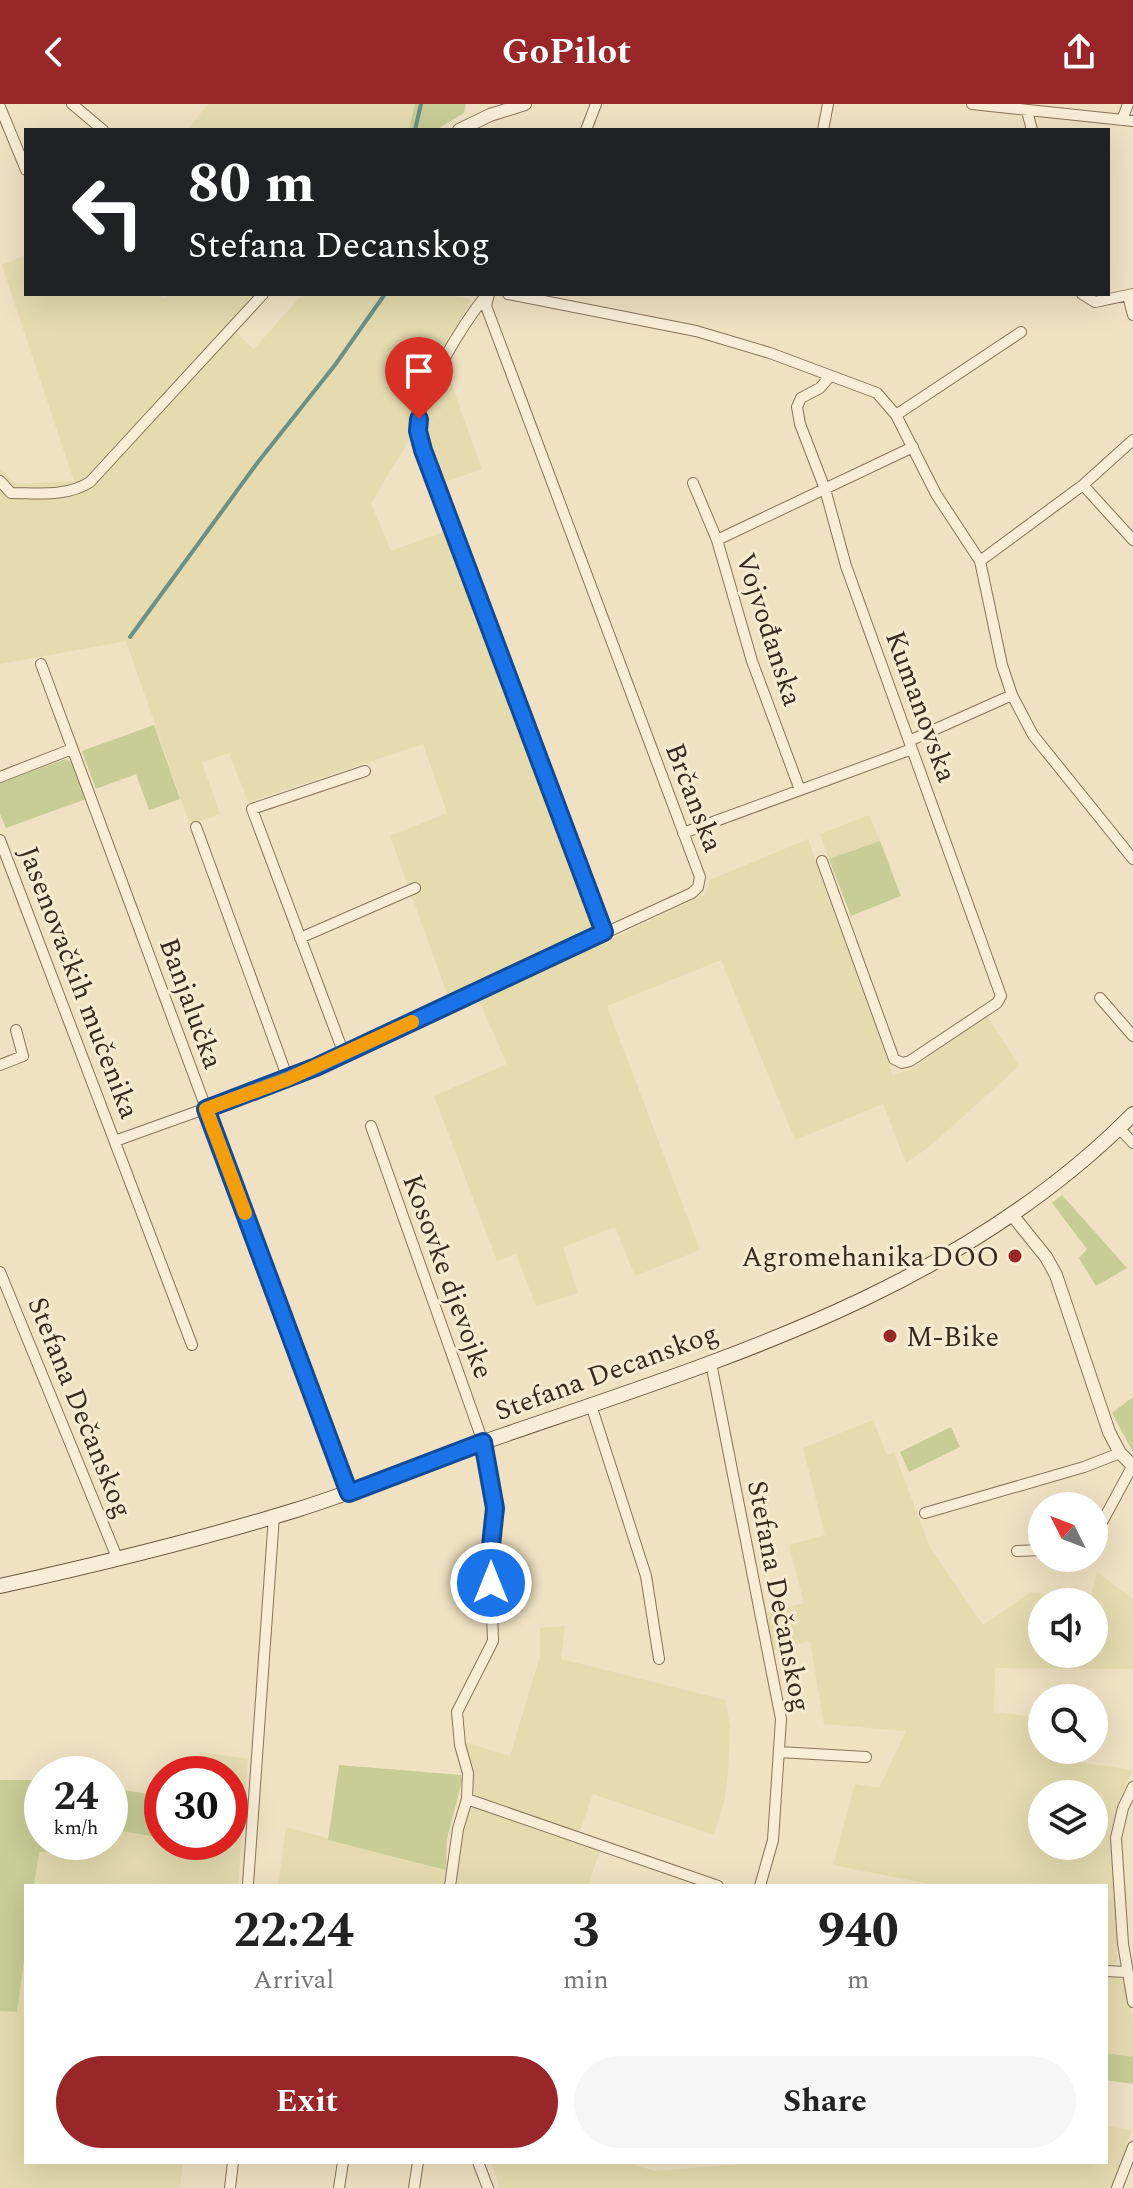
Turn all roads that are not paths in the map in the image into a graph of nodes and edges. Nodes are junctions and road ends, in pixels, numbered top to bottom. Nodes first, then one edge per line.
1 (72, 104) edge
2 (525, 104) edge
3 (596, 104) edge
4 (828, 104) edge
5 (972, 104) edge
6 (1128, 104) edge
7 (0, 107) edge
8 (1027, 111) junction
9 (1127, 121) edge
10 (101, 128) edge
11 (463, 128) edge
12 (587, 128) edge
13 (823, 128) edge
14 (1031, 128) edge
15 (24, 165) edge
16 (1130, 295) edge
17 (261, 296) edge
18 (486, 296) edge
19 (488, 296) edge
20 (518, 296) edge
21 (1085, 296) edge
22 (1133, 315) edge
23 (1021, 332) dead end
24 (830, 376) junction
25 (896, 415) junction
26 (1133, 440) edge
27 (913, 447) junction
28 (0, 481) edge
29 (693, 483) dead end
30 (1083, 485) junction
31 (825, 489) junction
32 (717, 540) junction
33 (1133, 540) edge
34 (980, 561) junction
35 (41, 664) dead end
36 (1012, 695) junction
37 (910, 745) junction
38 (72, 749) junction
39 (365, 771) dead end
40 (0, 777) edge
41 (800, 790) junction
42 (196, 827) dead end
43 (683, 833) junction
44 (0, 840) edge
45 (1133, 859) edge
46 (822, 861) dead end
47 (415, 888) dead end
48 (604, 932) junction
49 (300, 938) junction
50 (1100, 998) dead end
51 (16, 1030) dead end
52 (1133, 1036) edge
53 (344, 1054) junction
54 (0, 1065) edge
55 (288, 1079) junction
56 (206, 1109) junction
57 (1133, 1114) edge
58 (371, 1126) dead end
59 (1119, 1128) junction
60 (115, 1141) junction
61 (1133, 1143) edge
62 (1013, 1216) junction
63 (0, 1272) edge
64 (192, 1345) dead end
65 (711, 1363) junction
66 (591, 1405) junction
67 (483, 1442) junction
68 (1120, 1453) junction
69 (1133, 1465) edge
70 (349, 1493) junction
71 (1108, 1511) edge
72 (925, 1513) dead end
73 (274, 1516) junction
74 (1017, 1551) dead end
75 (1028, 1551) edge
76 (118, 1560) junction
77 (0, 1586) edge
78 (659, 1659) dead end
79 (779, 1752) junction
80 (866, 1757) dead end
81 (1133, 1787) edge
82 (467, 1799) junction
83 (248, 1884) dead end
84 (450, 1884) edge
85 (712, 1884) edge
86 (761, 1884) edge
87 (1127, 1926) edge
88 (1108, 1971) edge
89 (1126, 1972) junction
90 (1133, 2002) edge
91 (1133, 2147) edge
92 (233, 2164) edge
93 (343, 2164) edge
94 (418, 2164) edge
95 (479, 2164) edge
96 (230, 2188) edge
97 (339, 2188) edge
98 (414, 2188) edge
99 (488, 2188) edge
100 (1117, 2188) edge

1 - 10 street
2 - 11 street
3 - 12 street
4 - 13 street
5 - 8 street
6 - 9 street
7 - 15 street
8 - 9 street
8 - 14 street
16 - 21 street
16 - 22 street
17 - 28 street
18 - 48 street, Brčanska
19 - 43 street, Brčanska
20 - 24 street
23 - 25 street
24 - 25 street
24 - 31 street, Kumanovska
25 - 27 street
26 - 30 street
27 - 31 street
27 - 34 street
29 - 32 street, Vojvođanska
30 - 33 street
30 - 34 street
31 - 32 street
31 - 37 street, Kumanovska
32 - 41 street, Vojvođanska
34 - 36 street
35 - 38 street, Banjalučka
36 - 37 street
36 - 45 street
37 - 41 street
37 - 46 street, Kumanovska
38 - 40 street
38 - 56 street, Banjalučka
39 - 49 street
41 - 43 street
42 - 55 street
43 - 48 street, Brčanska
44 - 60 street, Jasenovačkih mučenika
47 - 49 street
48 - 53 street, Jasenovačkih mučenika
49 - 53 street
50 - 52 street
51 - 54 street
53 - 55 street, Jasenovačkih mučenika
55 - 56 street, Jasenovačkih mučenika
56 - 60 street, Jasenovačkih mučenika
56 - 70 street, Banjalučka
57 - 59 main road, Stefana Decanskog
58 - 67 street, Kosovke djevojke
59 - 61 street
59 - 62 main road, Stefana Decanskog
60 - 64 street, Jasenovačkih mučenika
62 - 65 main road, Stefana Decanskog
62 - 68 street
63 - 76 street, Stefana Dečanskog
65 - 66 main road, Stefana Decanskog
65 - 79 street, Stefana Dečanskog
66 - 67 main road, Stefana Decanskog
66 - 78 street
67 - 70 main road, Stefana Decanskog
67 - 82 street, Kosovke djevojke
68 - 69 street
68 - 72 street
69 - 71 street
70 - 73 main road, Stefana Decanskog
73 - 76 main road, Stefana Decanskog
73 - 83 street
74 - 75 street
76 - 77 main road, Stefana Decanskog
79 - 80 street
79 - 86 street, Stefana Dečanskog
81 - 87 street
82 - 84 street, Kosovke djevojke
82 - 85 street
87 - 89 street
88 - 89 street
89 - 90 street
91 - 100 street
92 - 96 street
93 - 97 street
94 - 98 street
95 - 99 street

